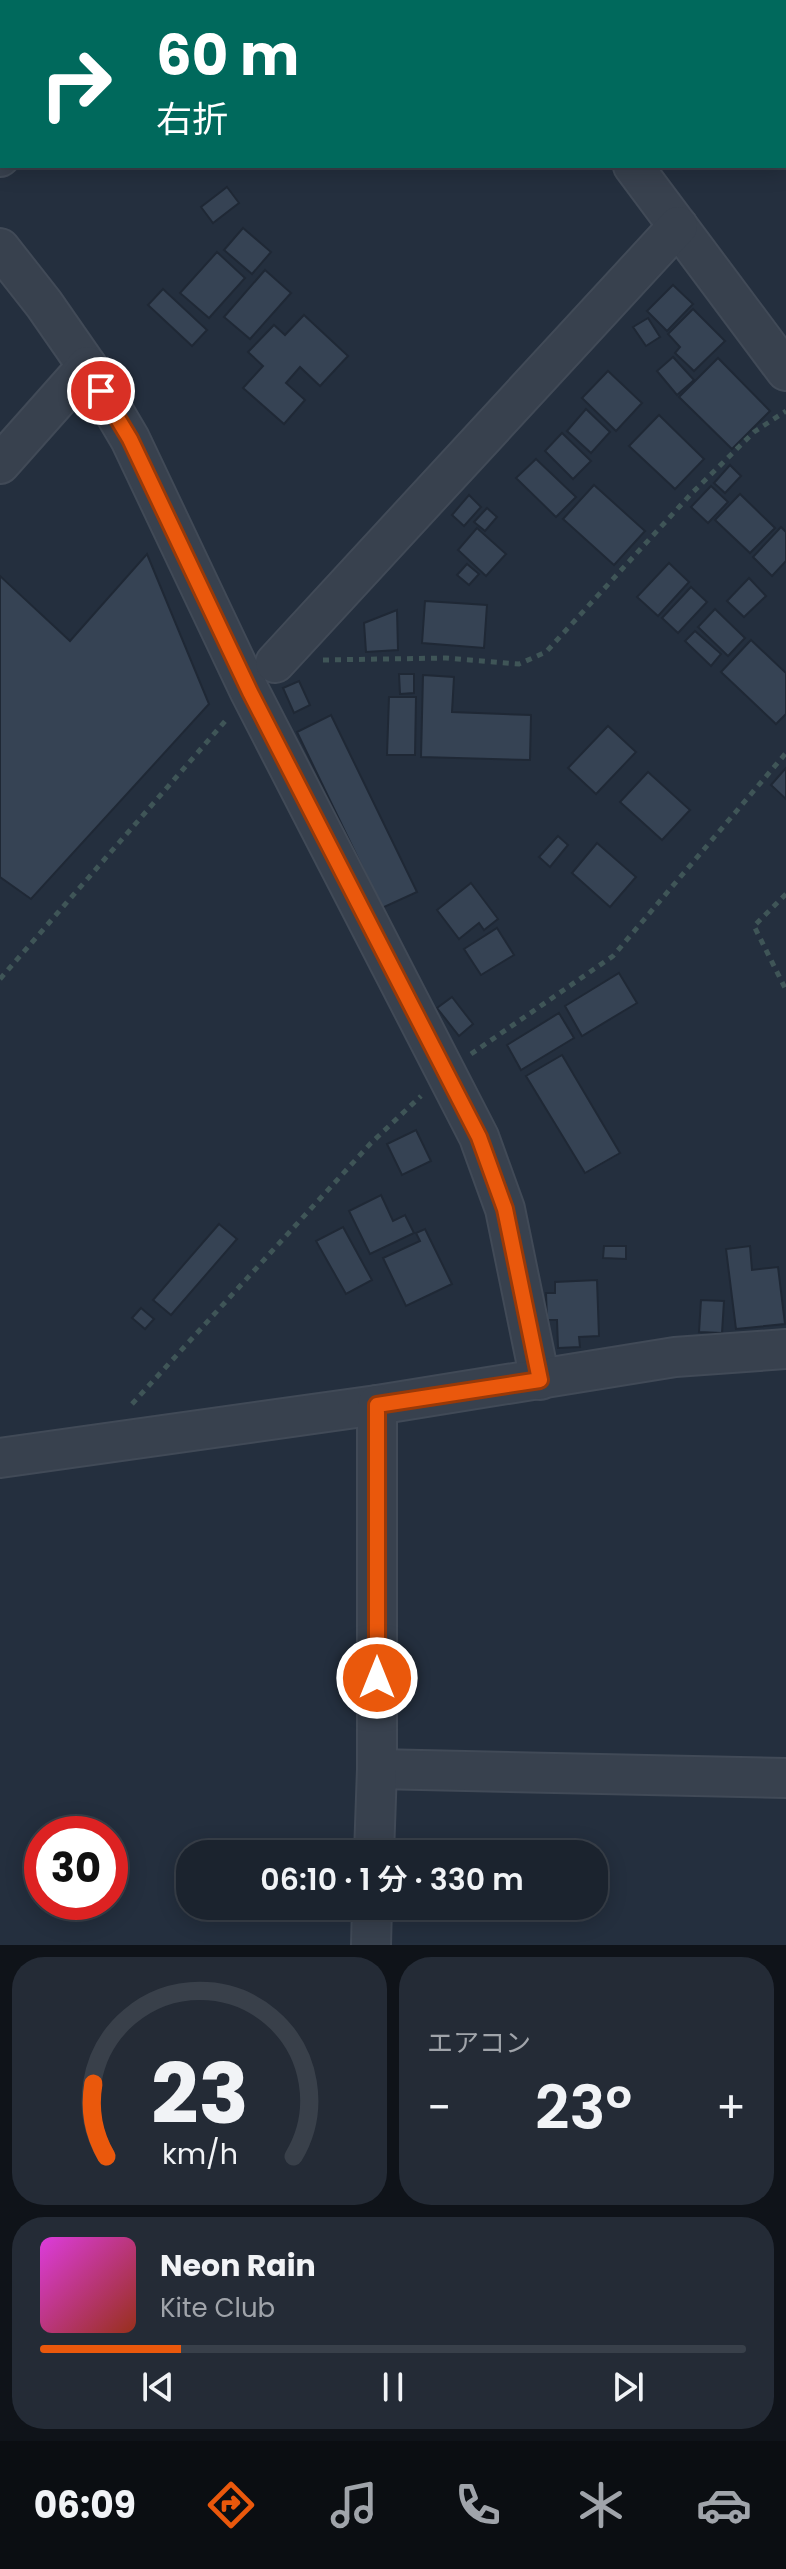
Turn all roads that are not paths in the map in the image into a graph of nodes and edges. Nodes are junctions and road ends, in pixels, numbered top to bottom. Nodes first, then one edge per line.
1 (634, 168) edge
2 (678, 226) junction
3 (0, 248) edge
4 (87, 366) junction
5 (786, 371) edge
6 (0, 464) edge
7 (275, 663) road end
8 (786, 1349) edge
9 (540, 1380) junction
10 (377, 1405) junction
11 (0, 1458) edge
12 (377, 1769) junction
13 (786, 1778) edge
14 (374, 1840) edge
15 (372, 1920) edge
16 (371, 1945) edge

1 - 2 street
2 - 5 street
2 - 7 street
3 - 4 street
4 - 6 street
4 - 9 street
8 - 9 street
9 - 10 street
10 - 11 street
10 - 12 street
12 - 13 street
12 - 14 street
15 - 16 street

